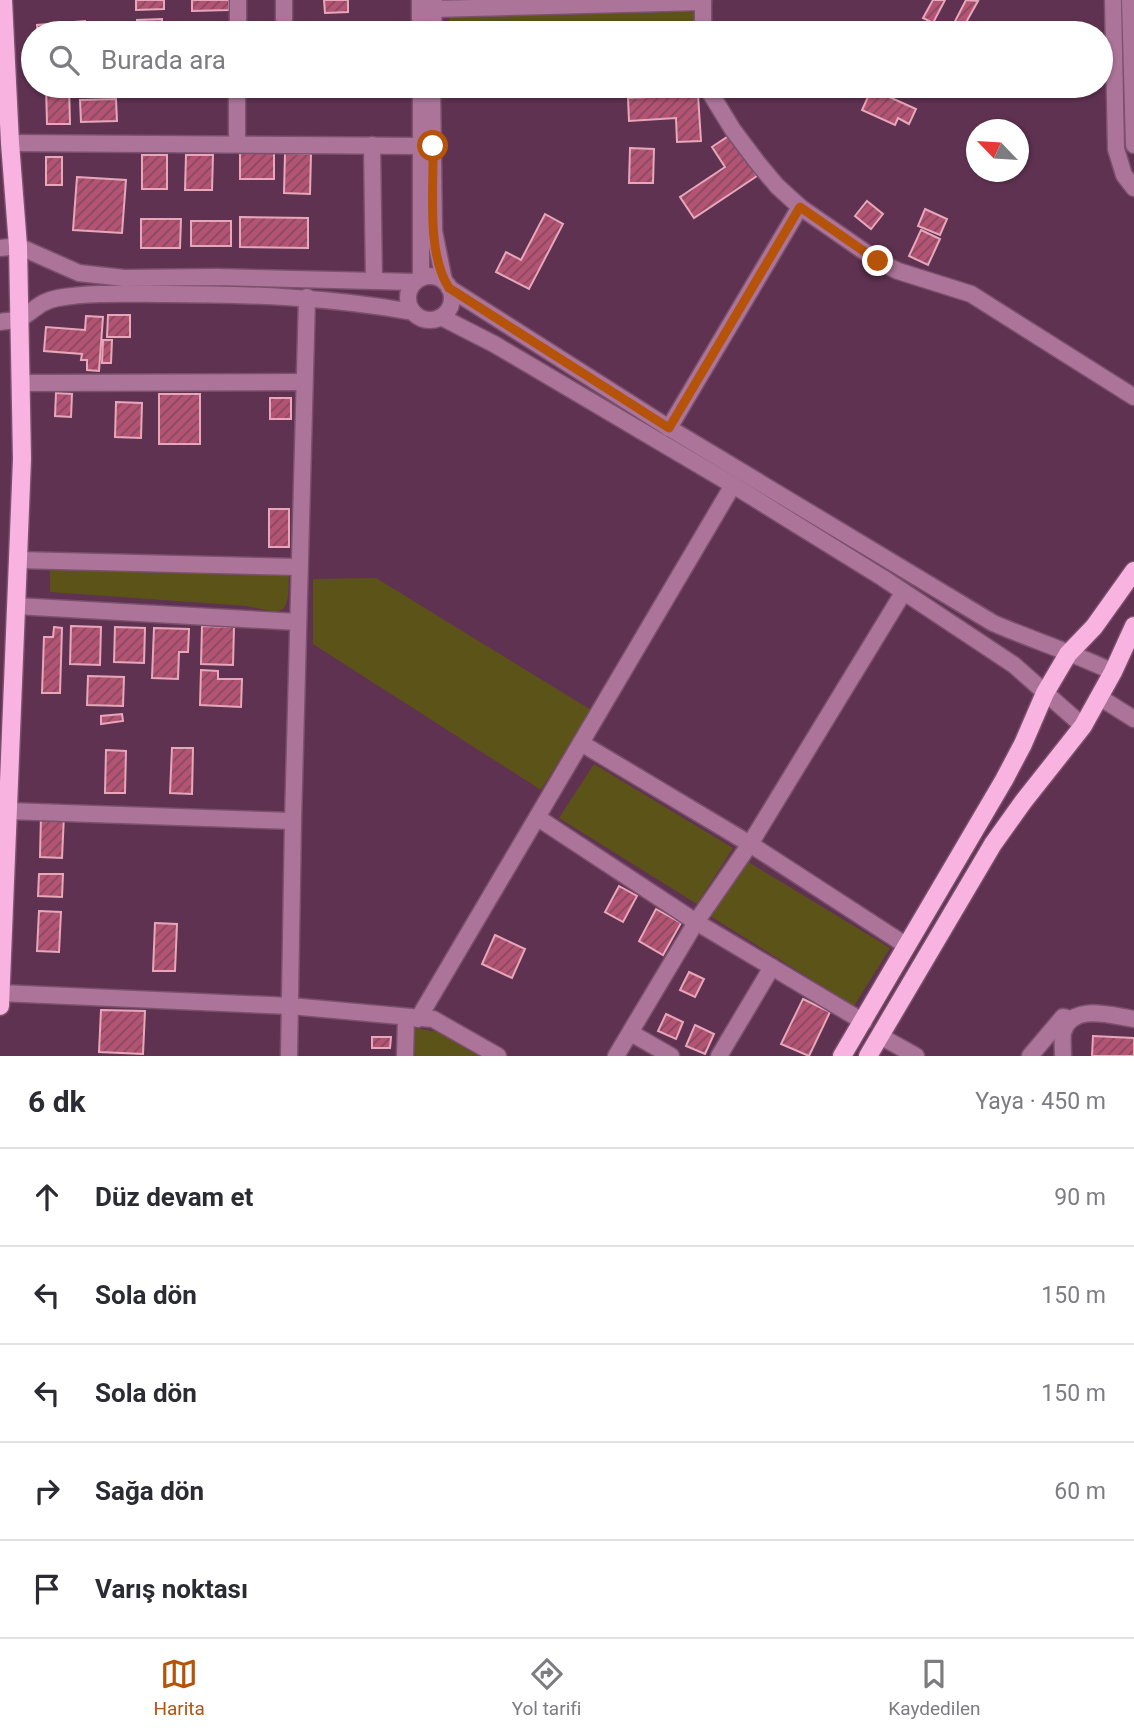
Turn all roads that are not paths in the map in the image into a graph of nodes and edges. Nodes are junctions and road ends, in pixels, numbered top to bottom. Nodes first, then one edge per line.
1 (3, 0) edge
2 (238, 0) edge
3 (285, 0) edge
4 (420, 0) edge
5 (1114, 0) edge
6 (1130, 0) edge
7 (703, 1) edge
8 (434, 5) edge
9 (238, 21) edge
10 (284, 21) edge
11 (420, 21) edge
12 (703, 21) edge
13 (237, 98) edge
14 (421, 98) edge
15 (432, 98) edge
16 (713, 98) edge
17 (10, 143) junction
18 (237, 144) junction
19 (372, 145) junction
20 (1134, 145) edge
21 (421, 146) junction
22 (1134, 188) edge
23 (800, 207) junction
24 (9, 247) edge
25 (418, 280) junction
26 (374, 281) junction
27 (447, 285) junction
28 (307, 297) junction
29 (413, 312) junction
30 (441, 317) junction
31 (19, 319) junction
32 (0, 322) edge
33 (304, 382) junction
34 (20, 383) junction
35 (1134, 397) edge
36 (669, 428) junction
37 (733, 485) junction
38 (18, 560) junction
39 (299, 567) junction
40 (1134, 571) edge
41 (904, 593) junction
42 (16, 606) junction
43 (298, 622) junction
44 (1134, 626) edge
45 (1068, 654) junction
46 (1113, 672) junction
47 (1045, 693) junction
48 (1099, 697) junction
49 (1134, 719) edge
50 (1083, 726) junction
51 (581, 743) junction
52 (8, 811) junction
53 (538, 818) junction
54 (293, 821) junction
55 (750, 844) junction
56 (696, 922) junction
57 (907, 946) junction
58 (772, 968) junction
59 (1, 999) edge
60 (290, 1006) junction
61 (412, 1018) junction
62 (1072, 1019) junction
63 (1134, 1019) edge
64 (864, 1022) junction
65 (631, 1033) junction
66 (880, 1036) junction
67 (289, 1056) edge
68 (405, 1056) edge
69 (498, 1056) edge
70 (616, 1056) edge
71 (671, 1056) edge
72 (719, 1056) edge
73 (842, 1056) edge
74 (868, 1056) edge
75 (916, 1056) edge
76 (1030, 1056) edge
77 (1063, 1056) edge

1 - 17 main road
2 - 9 street
3 - 10 street
4 - 11 street
5 - 22 street
6 - 20 street
7 - 8 street
7 - 12 street
13 - 18 street
14 - 21 street
15 - 27 street
16 - 23 street
17 - 18 street
17 - 24 main road
18 - 19 street
19 - 21 street
19 - 26 street
21 - 25 street
23 - 35 street
23 - 36 street
24 - 26 street
24 - 31 main road
25 - 26 street
25 - 27 street
25 - 29 street
27 - 30 street
27 - 36 street
28 - 29 street
28 - 31 street
28 - 33 street
29 - 30 street
30 - 37 street
31 - 32 street
31 - 34 main road
33 - 34 street
33 - 39 street
34 - 38 main road
36 - 45 street
37 - 41 street
37 - 51 street
38 - 39 street
38 - 42 main road
39 - 43 street
40 - 45 main road
41 - 47 street
41 - 55 street
42 - 43 street
42 - 52 main road
43 - 54 street
44 - 46 main road
45 - 46 street
45 - 47 main road
46 - 48 main road
47 - 50 street
47 - 57 main road
48 - 49 street
48 - 50 main road
50 - 66 main road
51 - 53 street
51 - 55 street
52 - 54 street
52 - 59 main road
53 - 56 street
53 - 61 street
54 - 60 street
55 - 56 street
55 - 57 street
56 - 58 street
56 - 65 street
57 - 64 main road
58 - 64 street
58 - 72 street
59 - 60 street
60 - 61 street
60 - 67 street
61 - 68 street
61 - 69 street
62 - 63 street
62 - 76 street
62 - 77 street
64 - 73 main road
65 - 70 street
65 - 71 street
66 - 74 main road
66 - 75 street

